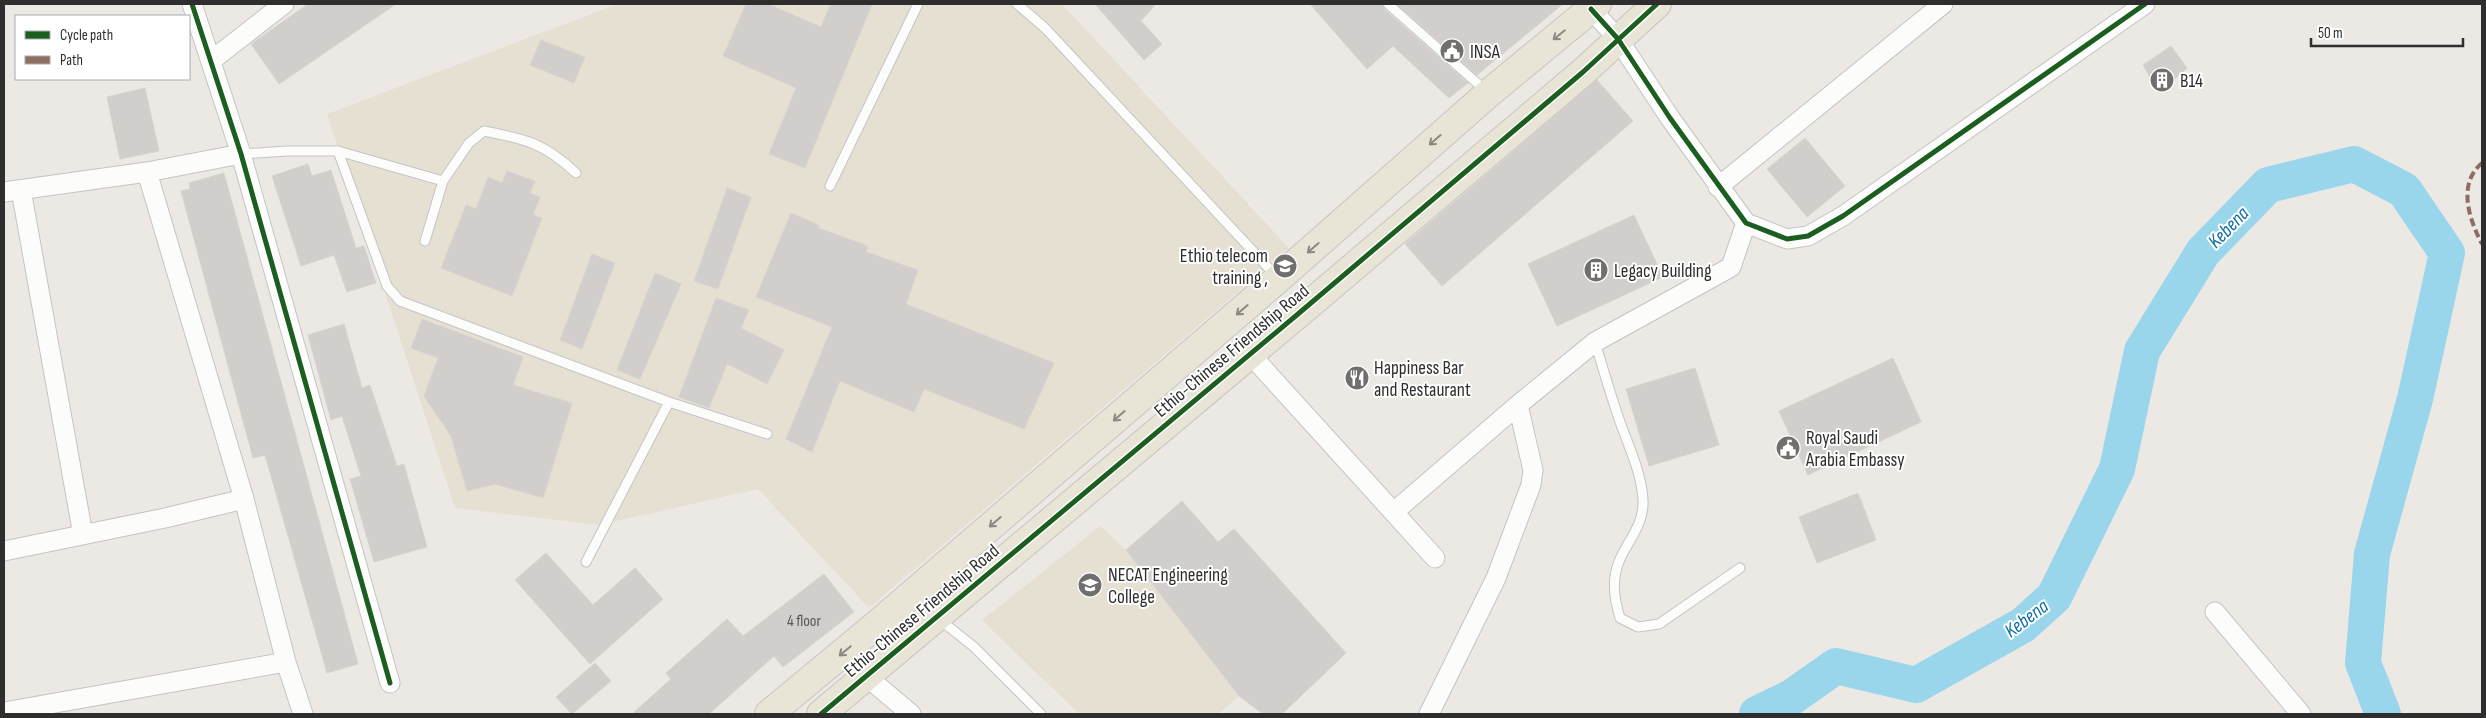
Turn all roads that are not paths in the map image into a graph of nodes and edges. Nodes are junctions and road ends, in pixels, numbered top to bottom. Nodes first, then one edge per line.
1 (192, 4) edge
2 (284, 4) edge
3 (918, 4) edge
4 (1017, 4) edge
5 (1388, 4) edge
6 (1657, 4) edge
7 (1943, 4) edge
8 (2145, 4) edge
9 (1594, 6) edge
10 (1618, 39) junction
11 (212, 60) junction
12 (1488, 93) junction
13 (338, 151) junction
14 (241, 154) junction
15 (147, 172) junction
16 (576, 173) dead end
17 (442, 181) junction
18 (830, 186) dead end
19 (1718, 187) junction
20 (12, 191) edge
21 (1746, 223) junction
22 (425, 241) dead end
23 (1279, 278) junction
24 (1596, 342) junction
25 (1250, 354) junction
26 (669, 402) junction
27 (1518, 405) junction
28 (767, 434) dead end
29 (244, 499) junction
30 (1395, 511) junction
31 (82, 536) junction
32 (4, 551) edge
33 (1435, 558) dead end
34 (586, 562) dead end
35 (1740, 568) dead end
36 (2215, 612) dead end
37 (936, 616) junction
38 (874, 626) junction
39 (898, 651) junction
40 (286, 662) junction
41 (866, 676) junction
42 (390, 683) dead end
43 (4, 712) edge
44 (303, 714) edge
45 (769, 714) edge
46 (821, 714) edge
47 (911, 714) edge
48 (1041, 714) edge
49 (1429, 714) edge
50 (2300, 714) edge

1 - 11 street
2 - 11 street
3 - 18 lane
4 - 23 lane
5 - 12 lane
6 - 10 main road, Ethio-Chinese Friendship Road
7 - 19 street
8 - 21 street
9 - 10 street
9 -> 12 main road, Ethio-Chinese Friendship Road
10 - 19 street
10 - 25 main road, Ethio-Chinese Friendship Road
11 - 14 street
12 -> 23 main road, Ethio-Chinese Friendship Road
13 - 14 lane
13 - 17 lane
13 - 26 lane
14 - 15 street
14 - 42 street
15 - 20 street
15 - 29 street
16 - 17 lane
17 - 22 lane
19 - 21 street
20 - 31 street
21 - 24 street
23 -> 38 main road, Ethio-Chinese Friendship Road
24 - 27 street
24 - 35 lane
25 - 30 street
25 - 37 main road, Ethio-Chinese Friendship Road
26 - 28 lane
26 - 34 lane
27 - 30 street
27 - 49 street
29 - 31 street
29 - 40 street
30 - 33 street
31 - 32 street
36 - 50 street
37 - 39 main road, Ethio-Chinese Friendship Road
37 - 48 lane
38 - 39 main road
38 -> 45 main road, Ethio-Chinese Friendship Road
39 - 41 main road, Ethio-Chinese Friendship Road
40 - 43 street
40 - 44 street
41 - 46 main road, Ethio-Chinese Friendship Road
41 - 47 street

